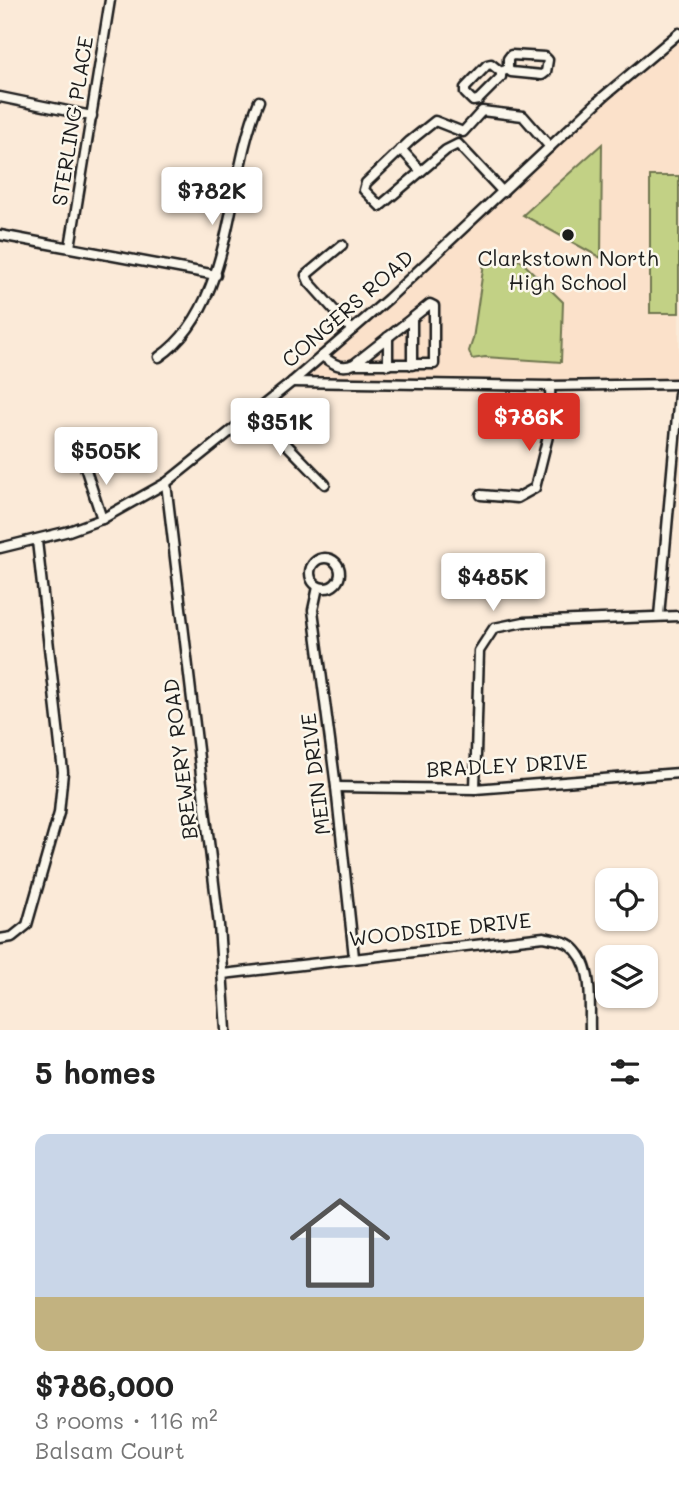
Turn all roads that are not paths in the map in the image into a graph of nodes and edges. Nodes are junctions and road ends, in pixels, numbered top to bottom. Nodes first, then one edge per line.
1 (110, 0) edge
2 (679, 33) edge
3 (668, 43) junction
4 (679, 44) edge
5 (504, 71) junction
6 (0, 97) edge
7 (478, 100) junction
8 (259, 101) dead end
9 (482, 111) junction
10 (92, 116) junction
11 (463, 132) junction
12 (458, 144) junction
13 (550, 147) junction
14 (401, 149) junction
15 (421, 171) junction
16 (503, 192) junction
17 (0, 235) edge
18 (342, 245) dead end
19 (69, 247) junction
20 (216, 275) junction
21 (412, 318) junction
22 (352, 330) junction
23 (388, 337) junction
24 (321, 356) junction
25 (159, 357) dead end
26 (354, 364) junction
27 (388, 365) junction
28 (412, 365) junction
29 (292, 382) junction
30 (679, 384) edge
31 (550, 386) junction
32 (679, 394) edge
33 (255, 412) junction
34 (84, 464) dead end
35 (166, 484) junction
36 (326, 484) dead end
37 (481, 495) dead end
38 (102, 519) junction
39 (37, 541) junction
40 (0, 548) edge
41 (318, 587) dead end
42 (659, 616) junction
43 (679, 616) edge
44 (679, 774) edge
45 (336, 787) junction
46 (475, 789) junction
47 (0, 939) edge
48 (354, 957) junction
49 (223, 974) junction
50 (226, 1030) edge
51 (590, 1030) edge

1 - 10 street, STERLING PLACE
2 - 3 street, CONGERS ROAD
3 - 4 street
3 - 13 street, CONGERS ROAD
5 - 5 street
5 - 7 street
5 - 7 street
6 - 10 street
7 - 9 street
8 - 20 street
9 - 11 street
9 - 13 street
10 - 19 street, STERLING PLACE
11 - 12 street
11 - 14 street
12 - 15 street
12 - 16 street
13 - 16 street, CONGERS ROAD
14 - 15 street
14 - 15 street
16 - 22 street, CONGERS ROAD
17 - 19 street
18 - 22 street
19 - 20 street
20 - 25 street
21 - 23 street
21 - 28 street
21 - 28 street
22 - 24 street, CONGERS ROAD
23 - 26 street
23 - 27 street
24 - 26 street
24 - 29 street, CONGERS ROAD
26 - 27 street
27 - 28 street
29 - 31 street
29 - 33 street, CONGERS ROAD
30 - 31 street
31 - 37 street
32 - 42 street
33 - 35 street, CONGERS ROAD
33 - 36 street
34 - 38 street
35 - 38 street, CONGERS ROAD
35 - 49 street, BREWERY ROAD
38 - 39 street, CONGERS ROAD
39 - 40 street, CONGERS ROAD
39 - 47 street
41 - 45 street, MEIN DRIVE
42 - 43 street
42 - 46 street
44 - 46 street, BRADLEY DRIVE
45 - 46 street, BRADLEY DRIVE
45 - 48 street, MEIN DRIVE
48 - 49 street, WOODSIDE DRIVE
48 - 51 street, WOODSIDE DRIVE
49 - 50 street, BREWERY ROAD

